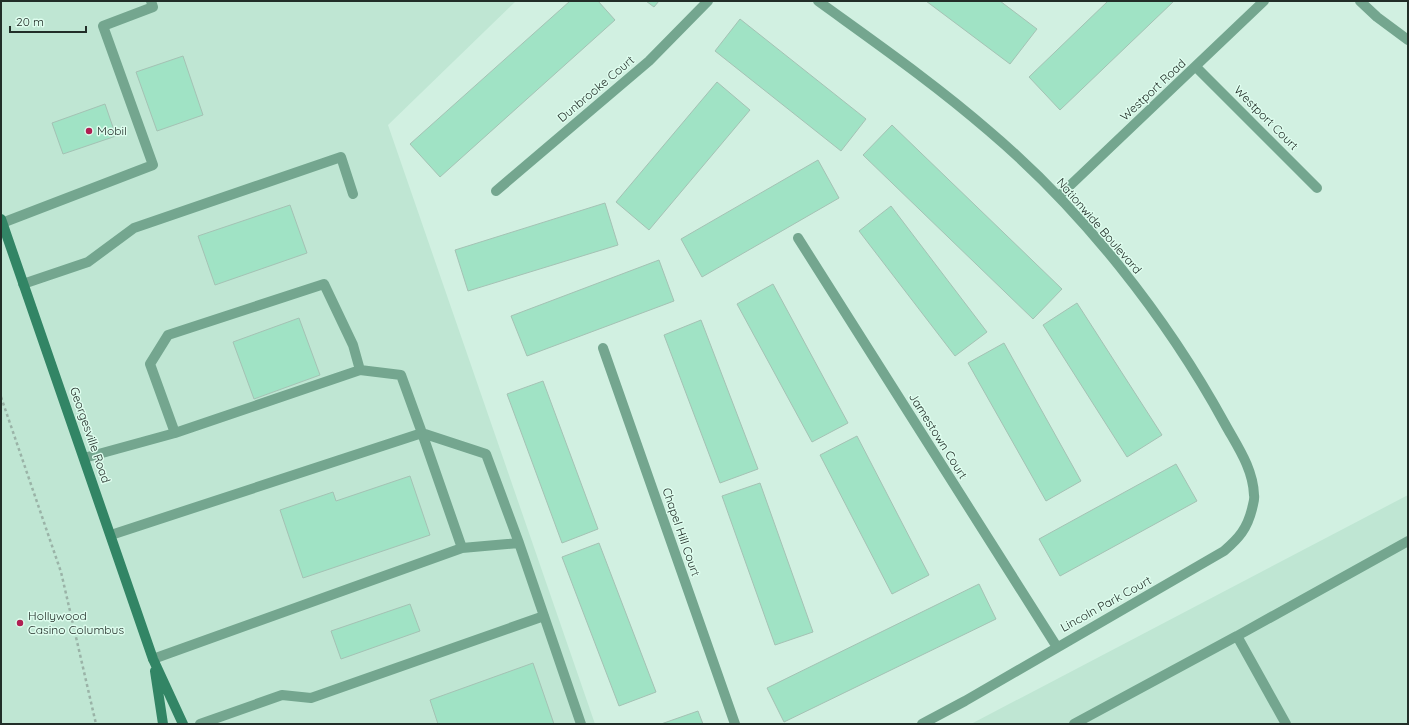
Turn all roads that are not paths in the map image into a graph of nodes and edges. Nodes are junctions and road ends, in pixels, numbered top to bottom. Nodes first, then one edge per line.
1 (151, 1) edge
2 (708, 1) edge
3 (818, 1) edge
4 (1264, 1) edge
5 (1360, 1) edge
6 (1408, 40) edge
7 (1196, 67) junction
8 (1317, 188) dead end
9 (496, 191) dead end
10 (353, 194) dead end
11 (1059, 196) junction
12 (2, 221) edge
13 (798, 238) dead end
14 (23, 284) junction
15 (602, 348) dead end
16 (360, 370) junction
17 (175, 433) junction
18 (422, 433) junction
19 (84, 458) junction
20 (1250, 471) joint
21 (111, 535) junction
22 (1408, 541) edge
23 (519, 543) junction
24 (462, 548) junction
25 (544, 616) junction
26 (1237, 636) junction
27 (1057, 647) junction
28 (154, 659) junction
29 (163, 724) edge
30 (183, 724) edge
31 (200, 724) edge
32 (581, 724) edge
33 (735, 724) edge
34 (922, 724) edge
35 (1074, 724) edge
36 (1286, 724) edge

1 - 12 street
2 - 9 street, Dunbrooke Court
3 - 11 street, Nationwide Boulevard
4 - 7 street, Westport Road
5 - 6 street
7 - 8 street, Westport Court
7 - 11 street, Westport Road
10 - 14 street
11 - 20 street, Nationwide Boulevard
12 - 14 main road, Georgesville Road
13 - 27 street, Jamestown Court
14 - 19 main road, Georgesville Road
15 - 33 street, Chapel Hill Court
16 - 17 street
16 - 17 street
16 - 18 street
17 - 19 street
18 - 21 street
18 - 23 street
18 - 24 street
19 - 21 main road, Georgesville Road
20 - 27 street, Lincoln Park Court
21 - 28 main road, Georgesville Road
22 - 26 street
23 - 24 street
23 - 25 street
24 - 28 street
25 - 31 street
25 - 32 street
26 - 35 street
26 - 36 street
27 - 34 street, Lincoln Park Court
28 - 29 main road, Georgesville Road
28 - 30 main road, Georgesville Road

